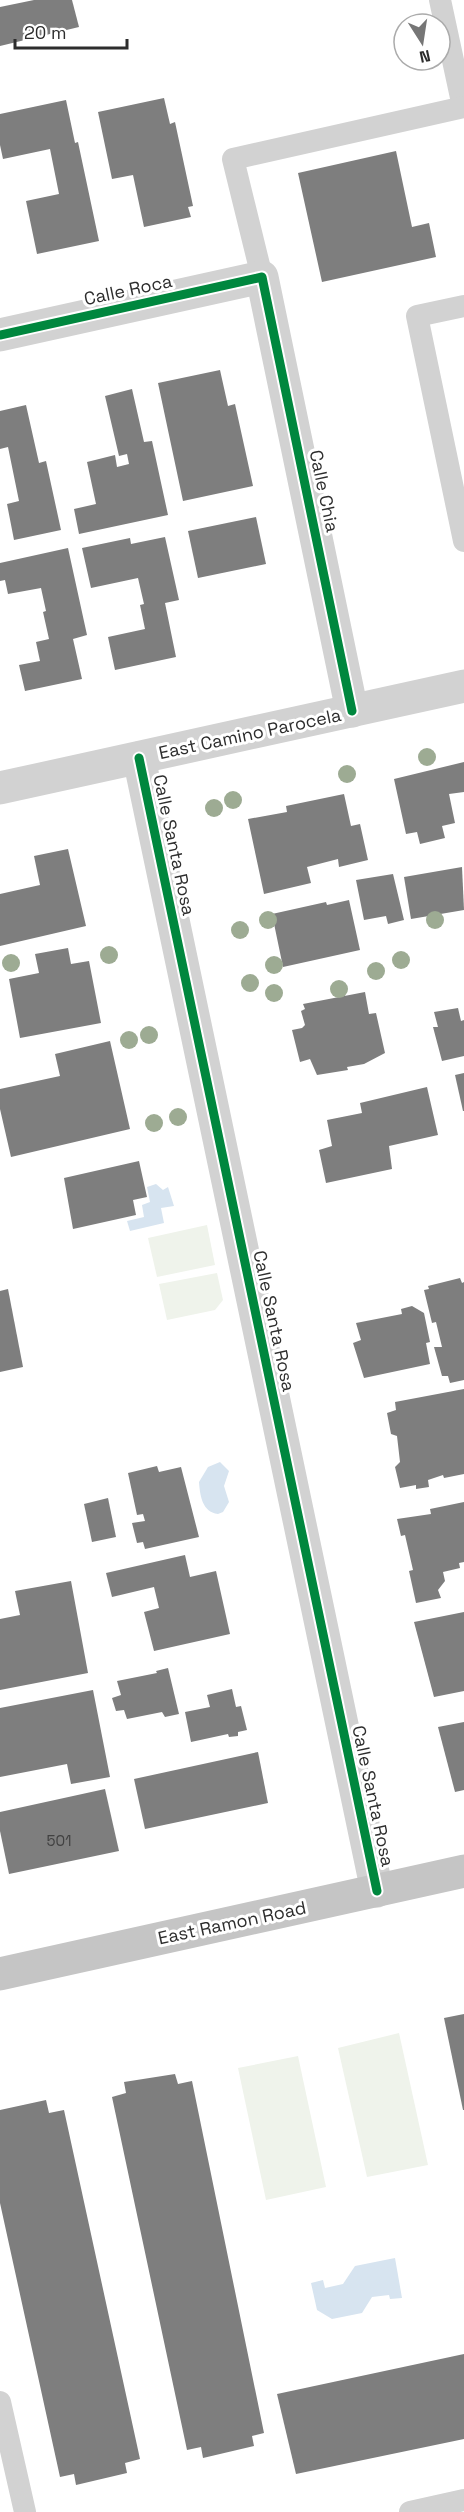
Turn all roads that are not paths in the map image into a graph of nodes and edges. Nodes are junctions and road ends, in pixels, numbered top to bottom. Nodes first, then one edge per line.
1 (440, 0) edge
2 (464, 107) edge
3 (262, 277) junction
4 (464, 306) edge
5 (0, 335) edge
6 (464, 541) edge
7 (464, 686) edge
8 (352, 711) junction
9 (139, 758) junction
10 (0, 788) edge
11 (464, 1871) edge
12 (377, 1891) junction
13 (0, 1974) edge
14 (0, 2402) edge
15 (464, 2500) edge
16 (25, 2512) edge
17 (410, 2512) edge

1 - 2 lane
2 - 3 lane
3 - 5 street, Calle Roca
3 - 8 street, Calle Chia
4 - 6 lane
7 - 8 street, East Camino Parocela
8 - 9 street, East Camino Parocela
9 - 10 street, East Camino Parocela
9 - 12 street, Calle Santa Rosa
11 - 12 main road, East Ramon Road
12 - 13 main road, East Ramon Road
14 - 16 lane
15 - 17 lane

